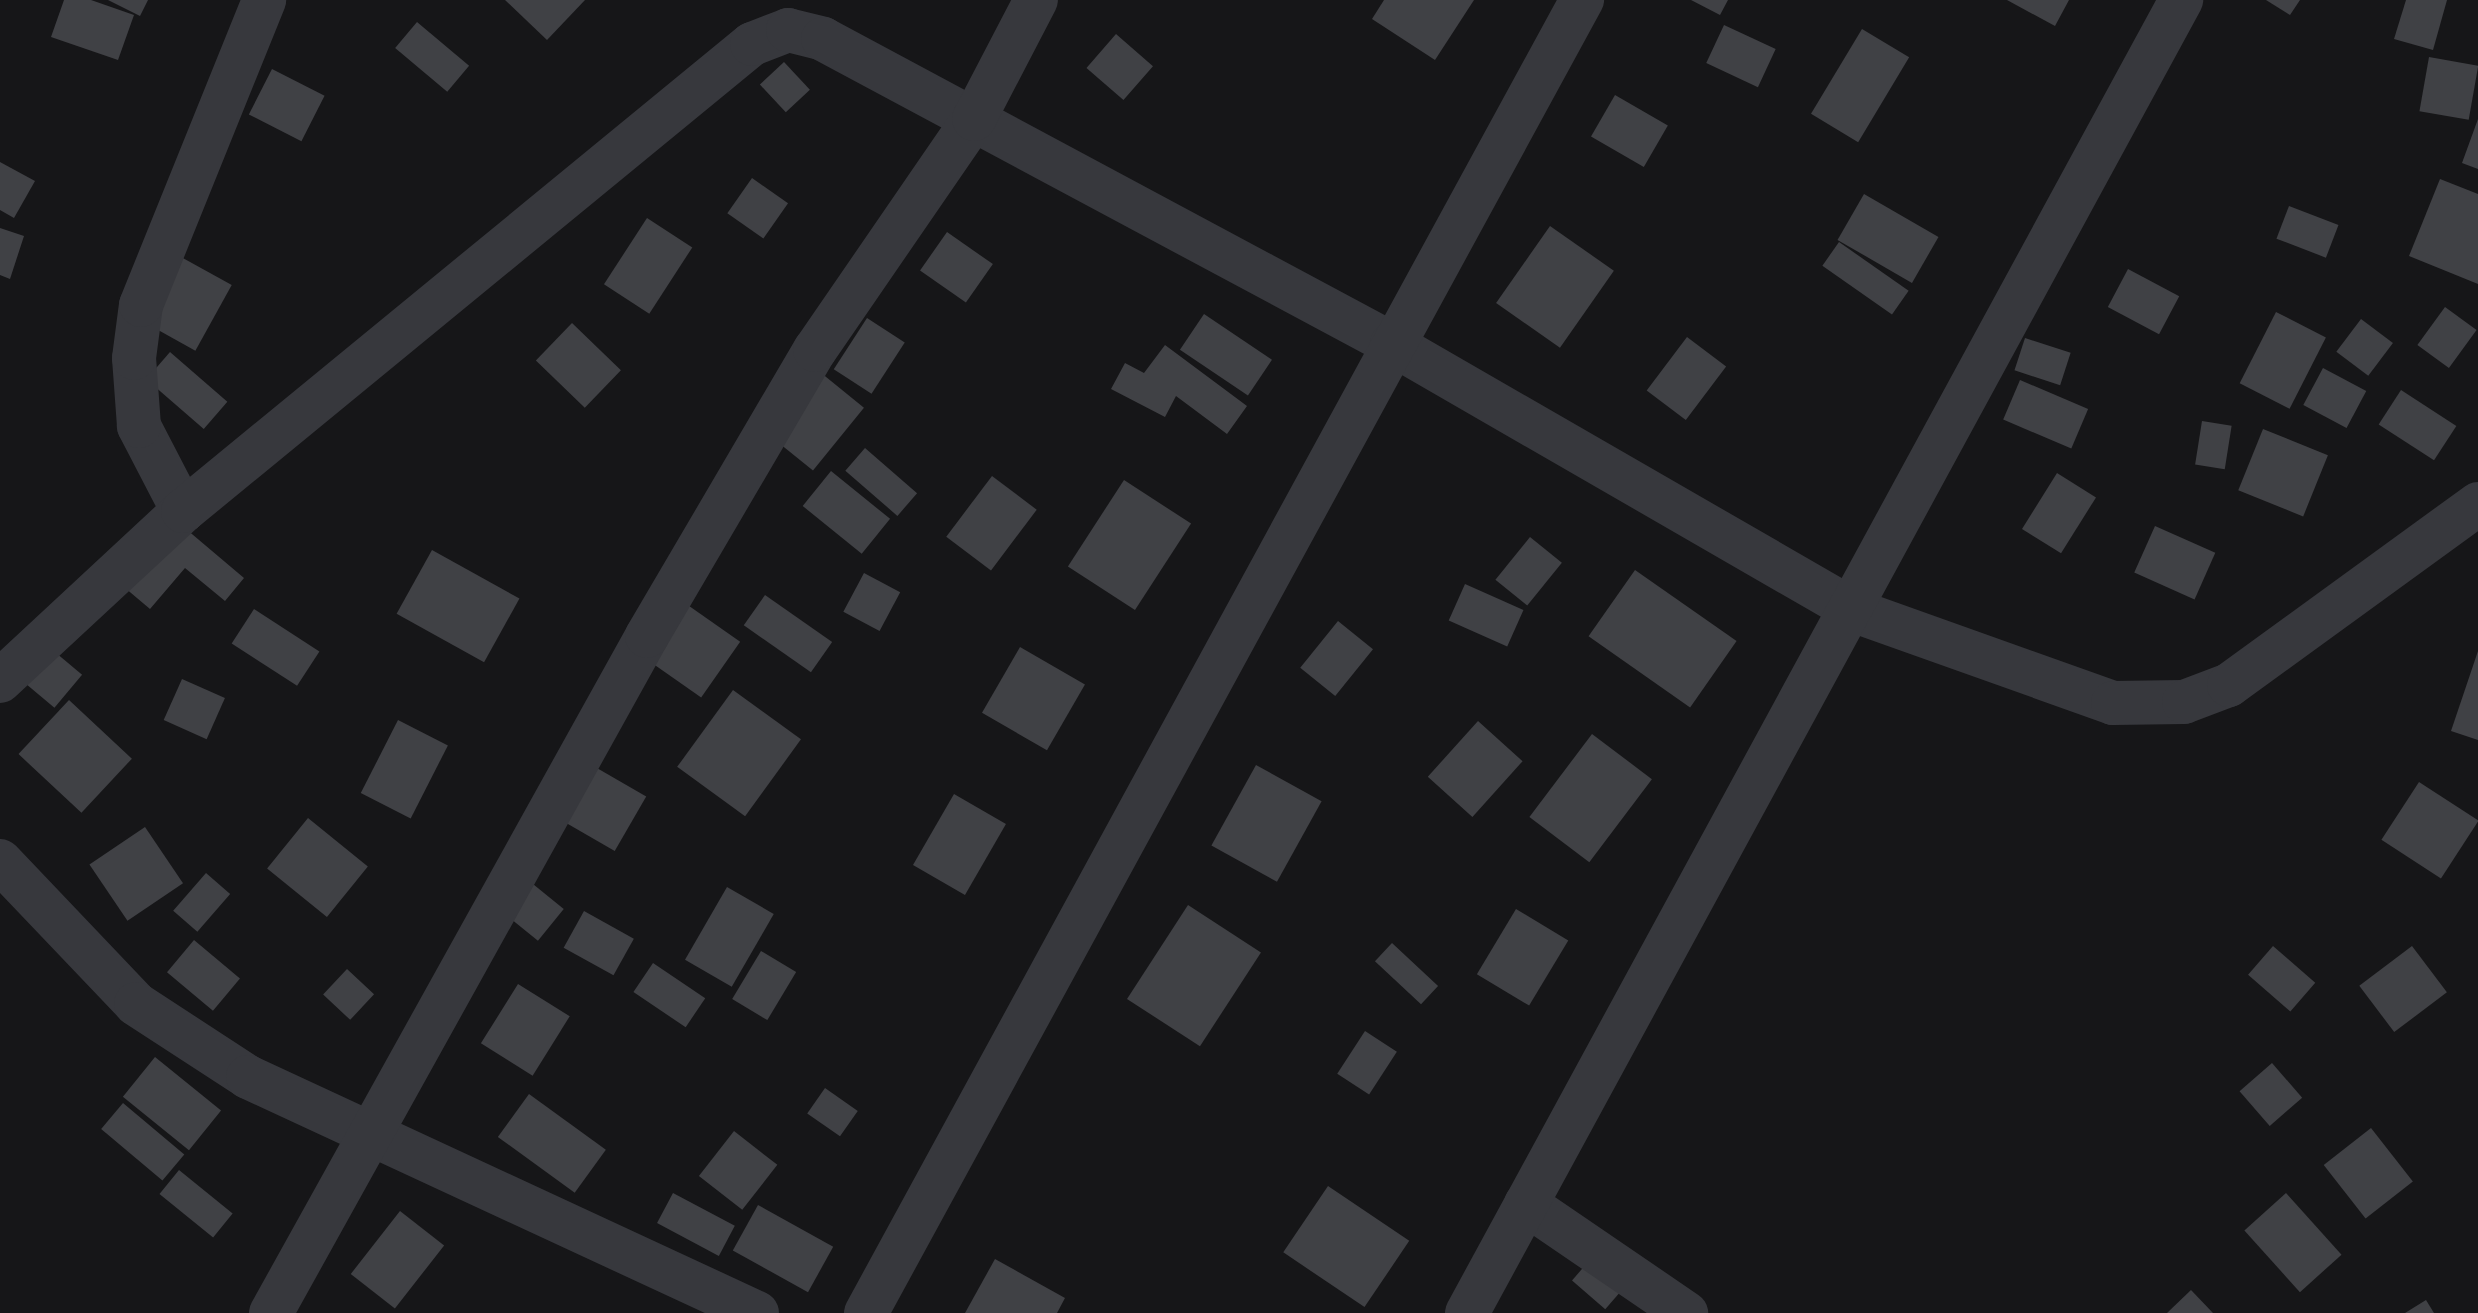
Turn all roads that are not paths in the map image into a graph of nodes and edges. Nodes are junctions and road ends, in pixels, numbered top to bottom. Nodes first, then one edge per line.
1 (264, 0) edge
2 (1036, 0) edge
3 (1582, 0) edge
4 (2181, 0) edge
5 (974, 119) junction
6 (1392, 344) junction
7 (2478, 504) edge
8 (183, 511) junction
9 (1855, 611) junction
10 (0, 681) edge
11 (0, 861) edge
12 (375, 1131) junction
13 (1526, 1204) junction
14 (271, 1313) edge
15 (757, 1313) edge
16 (866, 1313) edge
17 (1467, 1313) edge
18 (1686, 1313) edge

1 - 8 street
2 - 5 street
3 - 6 street
4 - 9 street
5 - 6 street
5 - 8 street
5 - 12 street
6 - 9 street
6 - 16 street
7 - 9 street
8 - 10 street
9 - 13 street
11 - 12 street
12 - 14 street
12 - 15 street
13 - 17 street
13 - 18 street

